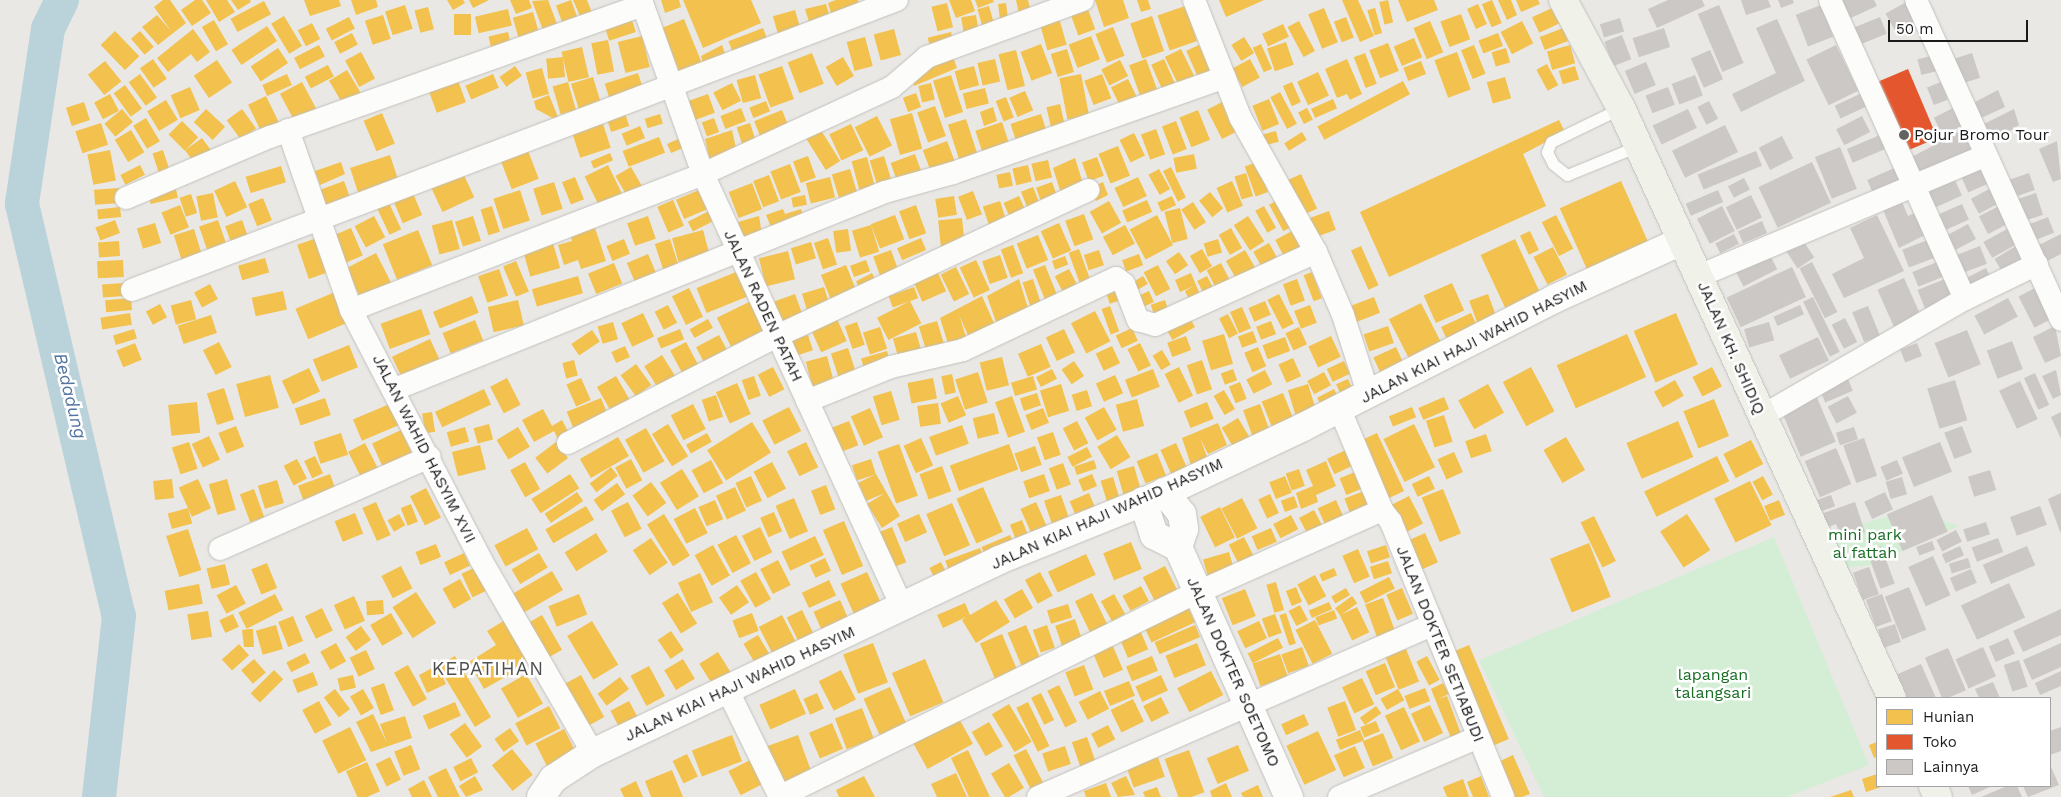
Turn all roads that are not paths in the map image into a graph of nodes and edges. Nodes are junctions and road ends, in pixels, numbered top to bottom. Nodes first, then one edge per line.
1 (897, 0) edge
2 (1083, 0) edge
3 (1194, 0) edge
4 (1564, 0) edge
5 (1830, 0) edge
6 (1916, 0) edge
7 (642, 2) edge
8 (1226, 77) junction
9 (670, 84) junction
10 (1621, 108) junction
11 (288, 130) junction
12 (1638, 146) junction
13 (1985, 156) junction
14 (703, 174) junction
15 (1914, 184) junction
16 (1088, 190) dead end
17 (126, 198) dead end
18 (320, 221) junction
19 (1682, 241) junction
20 (736, 249) junction
21 (1316, 252) junction
22 (2037, 264) junction
23 (1699, 276) junction
24 (132, 290) dead end
25 (1965, 299) junction
26 (351, 310) junction
27 (2061, 320) edge
28 (777, 336) junction
29 (395, 389) junction
30 (1368, 396) junction
31 (807, 401) junction
32 (1340, 410) junction
33 (1762, 416) junction
34 (568, 442) dead end
35 (430, 457) junction
36 (1154, 497) junction
37 (1373, 514) junction
38 (220, 549) dead end
39 (1198, 592) junction
40 (902, 606) junction
41 (1432, 625) junction
42 (728, 691) junction
43 (1892, 697) edge
44 (1247, 705) junction
45 (1478, 737) junction
46 (592, 753) junction
47 (541, 797) edge
48 (780, 797) edge
49 (1038, 797) edge
50 (1290, 797) edge
51 (1338, 797) edge
52 (1502, 797) edge

1 - 9 street
2 - 14 street
3 - 8 street
4 - 10 main road, JALAN KH. SHIDIQ
5 - 15 street
6 - 13 street
7 - 9 street, JALAN RADEN PATAH
7 - 11 street
8 - 20 street
8 - 21 street
9 - 14 street, JALAN RADEN PATAH
9 - 18 street
10 - 12 main road, JALAN KH. SHIDIQ
10 - 12 lane
11 - 17 street
11 - 18 street, JALAN WAHID HASYIM XVII
12 - 19 main road, JALAN KH. SHIDIQ
13 - 15 street
13 - 22 street
14 - 20 street, JALAN RADEN PATAH
14 - 26 street
15 - 23 street
15 - 25 street
16 - 28 street
18 - 24 street
18 - 26 street, JALAN WAHID HASYIM XVII
19 - 23 main road, JALAN KH. SHIDIQ
19 - 30 street, JALAN KIAI HAJI WAHID HASYIM
20 - 28 street, JALAN RADEN PATAH
20 - 29 street
21 - 30 street
21 - 31 street
22 - 25 street
22 - 27 street
23 - 33 main road, JALAN KH. SHIDIQ
25 - 33 street
26 - 29 street, JALAN WAHID HASYIM XVII
28 - 31 street, JALAN RADEN PATAH
28 - 34 street
29 - 35 street, JALAN WAHID HASYIM XVII
30 - 32 street, JALAN KIAI HAJI WAHID HASYIM
31 - 40 street, JALAN RADEN PATAH
32 - 36 street, JALAN KIAI HAJI WAHID HASYIM
32 - 37 street, JALAN DOKTER SETIABUDI
33 - 43 main road, JALAN KH. SHIDIQ
35 - 38 street
35 - 46 street, JALAN WAHID HASYIM XVII
36 - 39 street, JALAN DOKTER SOETOMO
36 - 40 street, JALAN KIAI HAJI WAHID HASYIM
37 - 39 street
37 - 41 street, JALAN DOKTER SETIABUDI
39 - 44 street, JALAN DOKTER SOETOMO
39 - 48 street
40 - 42 street, JALAN KIAI HAJI WAHID HASYIM
41 - 44 street
41 - 45 street, JALAN DOKTER SETIABUDI
42 - 46 street, JALAN KIAI HAJI WAHID HASYIM
42 - 48 street
44 - 49 street
44 - 50 street, JALAN DOKTER SOETOMO
45 - 51 street
45 - 52 street, JALAN DOKTER SETIABUDI
46 - 47 street, JALAN KIAI HAJI WAHID HASYIM

